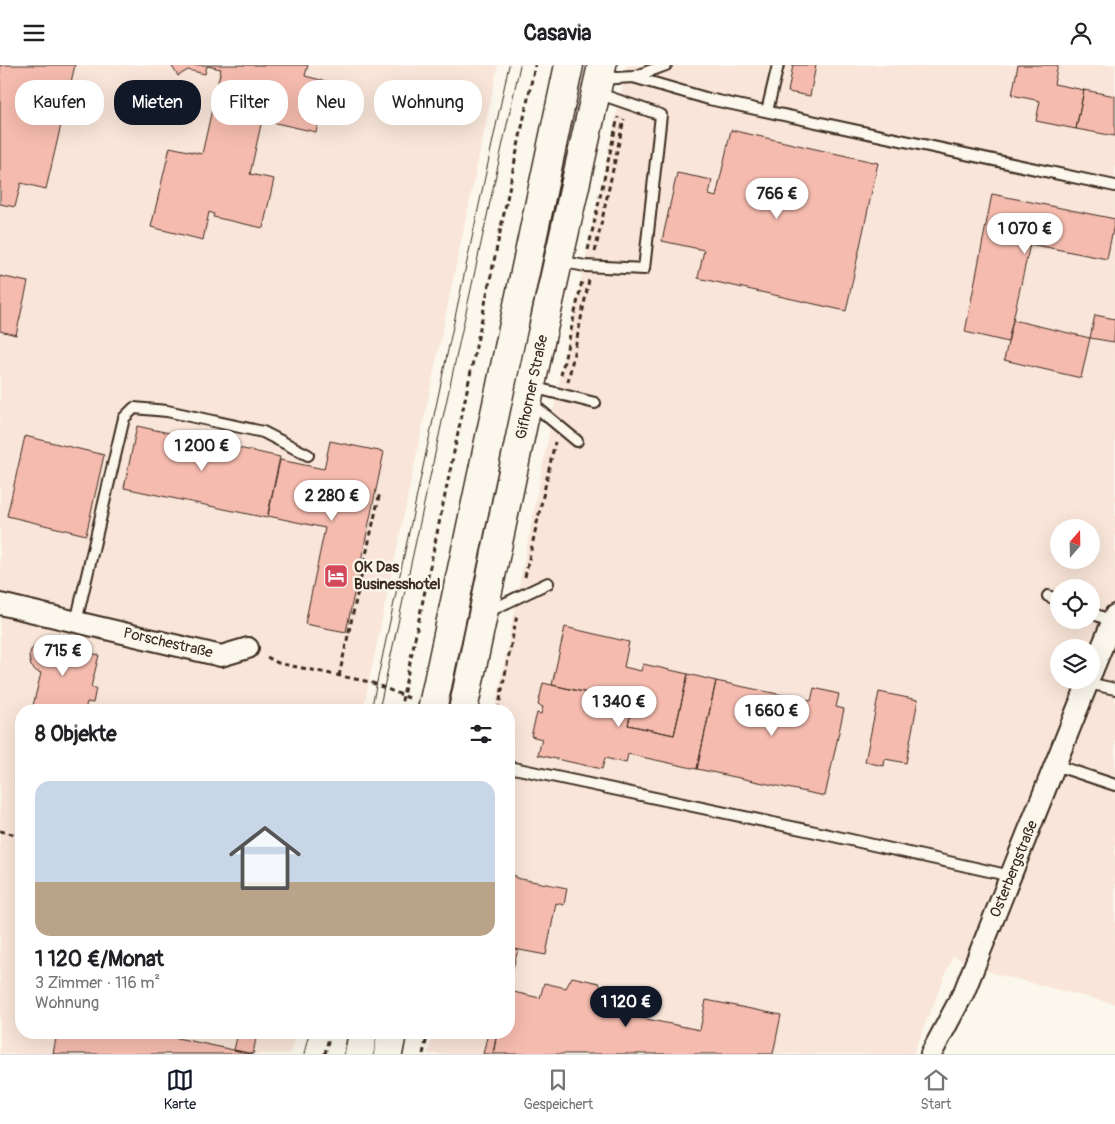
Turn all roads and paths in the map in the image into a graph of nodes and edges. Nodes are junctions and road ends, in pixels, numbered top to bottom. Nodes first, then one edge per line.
1 (535, 65) edge
2 (569, 65) edge
3 (666, 65) edge
4 (778, 65) edge
5 (633, 77) junction
6 (599, 79) edge
7 (627, 103) junction
8 (767, 111) junction
9 (1115, 186) edge
10 (560, 261) junction
11 (592, 267) junction
12 (530, 394) junction
13 (565, 394) junction
14 (595, 403) dead end
15 (558, 424) junction
16 (577, 441) dead end
17 (308, 455) dead end
18 (380, 491) dead end
19 (548, 583) dead end
20 (521, 597) junction
21 (0, 604) edge
22 (484, 613) junction
23 (1100, 615) edge
24 (1114, 618) edge
25 (76, 622) junction
26 (248, 647) joint
27 (1100, 652) edge
28 (339, 676) junction
29 (1100, 683) edge
30 (1085, 689) edge
31 (1115, 689) edge
32 (403, 696) junction
33 (401, 704) edge
34 (421, 704) edge
35 (464, 704) edge
36 (499, 704) edge
37 (1055, 765) junction
38 (515, 768) edge
39 (1115, 785) edge
40 (0, 831) edge
41 (15, 835) edge
42 (1011, 876) junction
43 (329, 1039) edge
44 (362, 1039) edge
45 (391, 1039) edge
46 (427, 1039) edge
47 (325, 1054) edge
48 (359, 1054) edge
49 (388, 1054) edge
50 (423, 1054) edge
51 (931, 1054) edge

1 - 32 path
2 - 34 main road, Gifhorner Straße
3 - 5 lane
4 - 8 lane
5 - 6 lane
5 - 8 lane
6 - 7 lane
6 - 10 main road, Gifhorner Straße
7 - 11 path
7 - 11 lane
8 - 9 lane
10 - 11 lane
10 - 12 main road, Gifhorner Straße
11 - 13 path
12 - 13 lane
12 - 15 lane
12 - 22 main road, Gifhorner Straße
13 - 14 lane
15 - 16 lane
15 - 20 path
17 - 25 lane
18 - 28 path
19 - 20 lane
20 - 22 lane
20 - 36 path
21 - 25 street, Porschestraße
22 - 35 main road, Gifhorner Straße
23 - 24 lane
24 - 27 street, Osterbergstraße
25 - 26 street, Porschestraße
26 - 28 path
28 - 32 path
29 - 31 lane
30 - 37 street, Osterbergstraße
32 - 33 path
32 - 34 path
37 - 39 lane
37 - 42 street, Osterbergstraße
38 - 42 lane
40 - 41 path
42 - 51 street, Osterbergstraße
43 - 47 path
44 - 48 main road
45 - 49 main road
46 - 50 path

